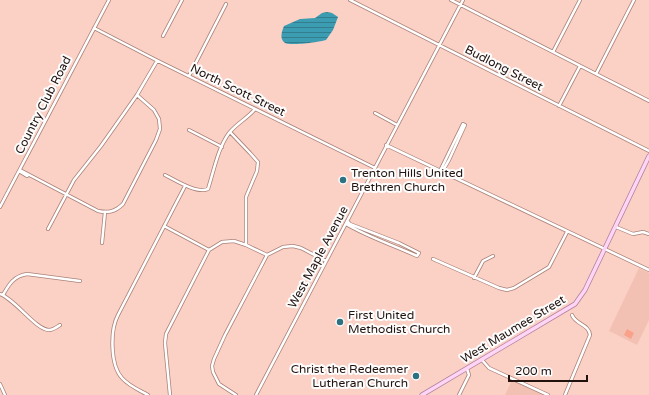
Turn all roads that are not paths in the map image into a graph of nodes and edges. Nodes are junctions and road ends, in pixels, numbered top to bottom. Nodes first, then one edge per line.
1 (109, 0) edge
2 (182, 0) edge
3 (350, 0) edge
4 (451, 0) edge
5 (463, 0) edge
6 (580, 0) edge
7 (634, 0) edge
8 (226, 4) dead end
9 (461, 5) junction
10 (94, 28) junction
11 (163, 36) dead end
12 (440, 45) junction
13 (553, 52) junction
14 (156, 60) junction
15 (580, 66) junction
16 (596, 74) junction
17 (189, 76) junction
18 (136, 95) junction
19 (649, 101) edge
20 (559, 106) junction
21 (255, 109) junction
22 (375, 113) dead end
23 (397, 125) junction
24 (189, 130) dead end
25 (230, 132) junction
26 (453, 142) junction
27 (457, 144) junction
28 (386, 145) junction
29 (222, 146) junction
30 (649, 151) edge
31 (648, 159) edge
32 (374, 168) junction
33 (19, 170) junction
34 (441, 172) junction
35 (165, 175) dead end
36 (185, 186) junction
37 (66, 195) junction
38 (0, 207) edge
39 (105, 212) junction
40 (346, 222) junction
41 (164, 226) junction
42 (616, 227) junction
43 (48, 229) dead end
44 (567, 232) junction
45 (649, 234) edge
46 (102, 242) dead end
47 (246, 244) junction
48 (398, 245) junction
49 (209, 250) junction
50 (605, 250) junction
51 (267, 255) junction
52 (493, 256) dead end
53 (433, 259) dead end
54 (326, 261) junction
55 (649, 270) edge
56 (474, 278) junction
57 (80, 281) dead end
58 (2, 295) edge
59 (572, 315) dead end
60 (60, 325) dead end
61 (482, 360) junction
62 (467, 369) junction
63 (0, 384) edge
64 (5, 395) edge
65 (148, 395) edge
66 (170, 395) edge
67 (236, 395) edge
68 (256, 395) edge
69 (422, 395) edge
70 (459, 395) edge
71 (548, 395) edge
72 (565, 395) edge

1 - 10 street, Country Club Road
2 - 11 street
3 - 12 street, Budlong Street
4 - 9 street
5 - 9 street, West Maple Avenue
6 - 13 street
7 - 16 street
8 - 17 street
9 - 12 street, West Maple Avenue
9 - 13 street
10 - 14 street, North Scott Street
10 - 33 street, Country Club Road
12 - 20 street, Budlong Street
12 - 23 street, West Maple Avenue
13 - 15 street
14 - 17 street, North Scott Street
14 - 18 street
15 - 16 street
15 - 20 street
16 - 19 street
17 - 21 street, North Scott Street
18 - 37 street
18 - 39 street
20 - 30 street, Budlong Street
21 - 25 street
21 - 32 street, North Scott Street
22 - 23 street
23 - 28 street, West Maple Avenue
24 - 29 street
25 - 29 street
25 - 47 street
26 - 27 street
26 - 27 street
26 - 34 street
27 - 34 street
28 - 32 street, West Maple Avenue
28 - 34 street
29 - 36 street
31 - 42 main road, West Maumee Street
32 - 40 street, West Maple Avenue
33 - 37 street
33 - 38 street, Country Club Road
34 - 44 street
35 - 36 street
36 - 41 street
37 - 39 street
37 - 43 street
39 - 46 street
40 - 48 street
40 - 54 street, West Maple Avenue
41 - 49 street
41 - 65 street
42 - 45 street
42 - 50 main road, West Maumee Street
44 - 50 street
44 - 56 street
47 - 49 street
47 - 51 street
48 - 48 street
49 - 66 street
50 - 55 street
50 - 61 main road, West Maumee Street
51 - 54 street
51 - 67 street
52 - 56 street
53 - 56 street
54 - 68 street, West Maple Avenue
57 - 58 street
58 - 60 street
59 - 72 street
61 - 62 main road, West Maumee Street
61 - 71 street
62 - 69 main road, West Maumee Street
62 - 70 street
63 - 64 street

